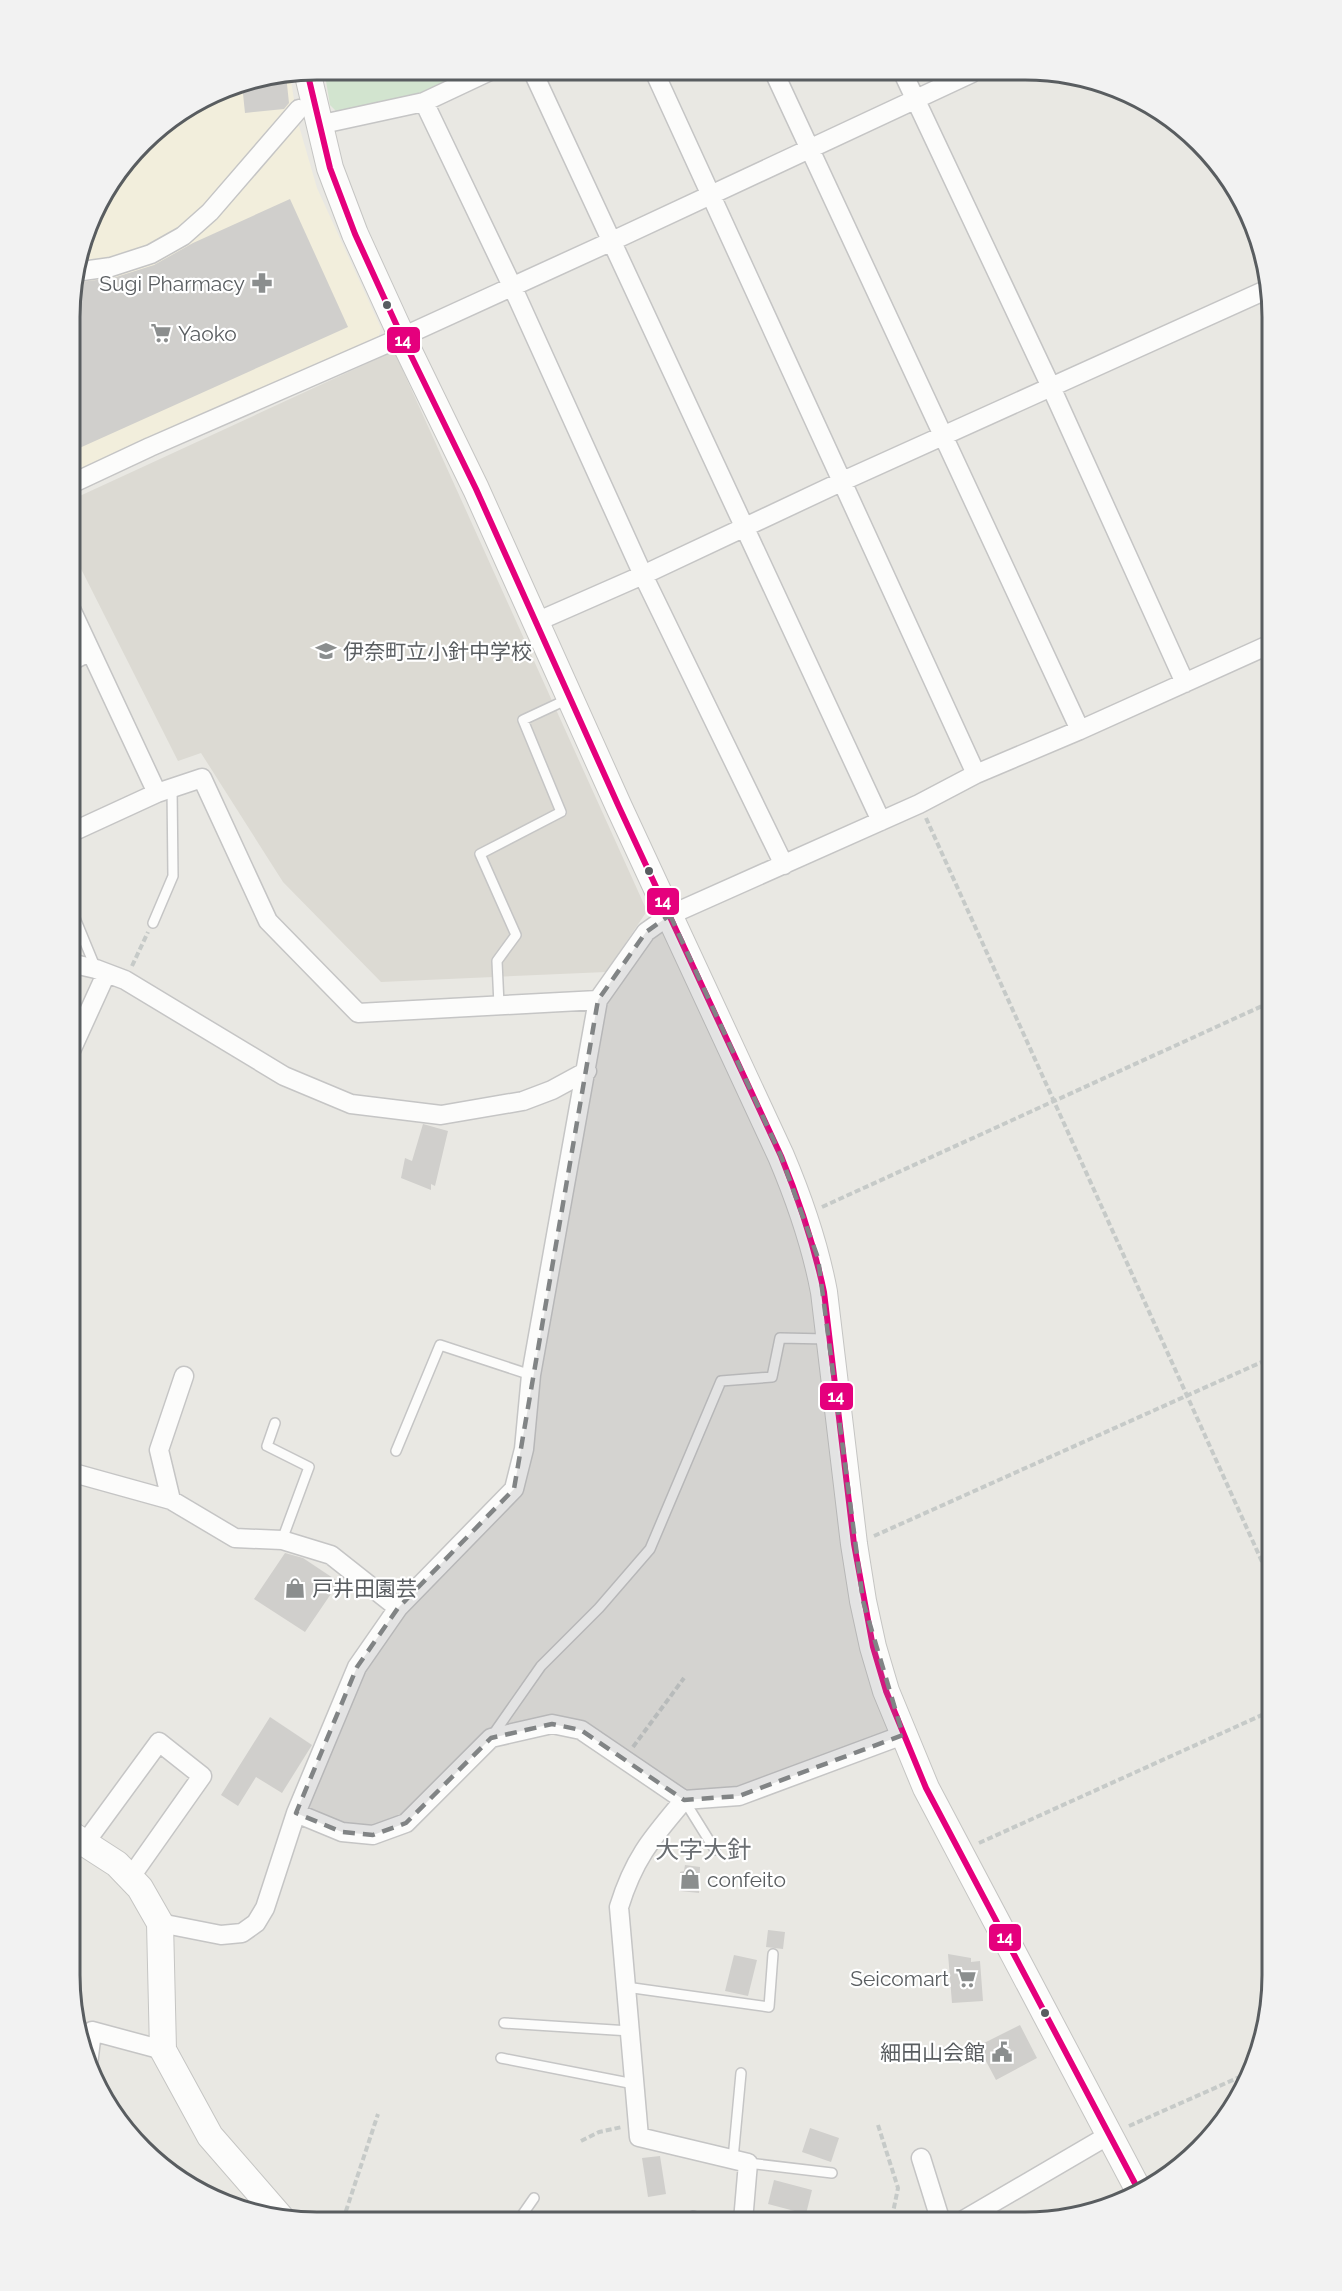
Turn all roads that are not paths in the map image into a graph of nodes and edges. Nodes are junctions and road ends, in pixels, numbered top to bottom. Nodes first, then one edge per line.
1 (307, 80) edge
2 (471, 80) edge
3 (537, 80) edge
4 (658, 80) edge
5 (778, 80) edge
6 (906, 80) edge
7 (958, 80) edge
8 (916, 101) junction
9 (424, 102) junction
10 (309, 117) junction
11 (808, 149) junction
12 (710, 195) junction
13 (610, 242) junction
14 (84, 271) edge
15 (512, 286) junction
16 (1261, 293) edge
17 (402, 337) junction
18 (1051, 387) junction
19 (944, 436) junction
20 (80, 480) edge
21 (843, 481) junction
22 (744, 526) junction
23 (643, 575) junction
24 (536, 622) junction
25 (80, 630) edge
26 (1262, 648) edge
27 (89, 652) junction
28 (80, 656) edge
29 (1185, 683) junction
30 (570, 698) junction
31 (1080, 730) junction
32 (976, 774) junction
33 (164, 790) junction
34 (881, 821) junction
35 (80, 828) edge
36 (784, 865) junction
37 (670, 915) junction
38 (153, 923) road end
39 (80, 927) edge
40 (80, 966) edge
41 (101, 972) junction
42 (598, 1000) junction
43 (500, 1005) junction
44 (80, 1027) edge
45 (587, 1071) junction
46 (831, 1340) junction
47 (531, 1375) junction
48 (184, 1376) dead end
49 (275, 1422) dead end
50 (396, 1451) dead end
51 (80, 1475) edge
52 (171, 1500) junction
53 (282, 1540) junction
54 (398, 1608) junction
55 (903, 1736) junction
56 (491, 1738) junction
57 (684, 1800) junction
58 (296, 1813) junction
59 (80, 1834) edge
60 (80, 1840) edge
61 (715, 1850) dead end
62 (130, 1878) junction
63 (160, 1923) junction
64 (773, 1954) dead end
65 (626, 1987) junction
66 (504, 2023) dead end
67 (85, 2028) edge
68 (630, 2031) junction
69 (163, 2050) junction
70 (501, 2058) dead end
71 (741, 2073) dead end
72 (634, 2084) junction
73 (1109, 2135) junction
74 (921, 2158) dead end
75 (740, 2161) junction
76 (832, 2173) dead end
77 (1135, 2185) edge
78 (534, 2198) dead end
79 (272, 2207) edge
80 (524, 2212) edge
81 (742, 2212) edge
82 (938, 2212) edge
83 (977, 2212) edge

1 - 10 street
2 - 9 street
3 - 13 street
4 - 12 street
5 - 11 street
6 - 8 street
7 - 8 street
8 - 11 street
8 - 18 street
9 - 10 street
9 - 15 street
10 - 14 street
10 - 17 street
11 - 12 street
11 - 19 street
12 - 13 street
12 - 21 street
13 - 15 street
13 - 22 street
15 - 17 street
15 - 23 street
16 - 18 street
17 - 20 street
17 - 24 street
18 - 19 street
18 - 29 street
19 - 21 street
19 - 31 street
21 - 22 street
21 - 32 street
22 - 23 street
22 - 34 street
23 - 24 street
23 - 36 street
24 - 30 street
25 - 27 street
26 - 29 street
27 - 28 street
27 - 33 street
29 - 31 street
30 - 37 street
30 - 43 lane
31 - 32 street
32 - 34 street
33 - 35 street
33 - 38 lane
33 - 43 street
34 - 36 street
36 - 37 street
37 - 42 street
37 - 46 street
39 - 41 lane
40 - 41 street
41 - 44 street
41 - 45 street
42 - 43 street
42 - 45 street
45 - 47 street
46 - 55 street
46 - 56 lane
47 - 50 lane
47 - 54 street
48 - 52 street
49 - 53 lane
51 - 52 street
52 - 53 street
53 - 54 street
54 - 58 street
55 - 57 street
55 - 73 street
56 - 57 street
56 - 58 street
57 - 61 lane
57 - 65 street
58 - 63 street
59 - 62 street
60 - 62 street
62 - 63 street
63 - 69 street
64 - 65 lane
65 - 68 street
66 - 68 lane
67 - 69 street
68 - 72 street
69 - 79 street
70 - 72 lane
71 - 75 lane
72 - 75 street
73 - 77 street
73 - 83 street
74 - 82 street
75 - 76 lane
75 - 81 street
78 - 80 lane

